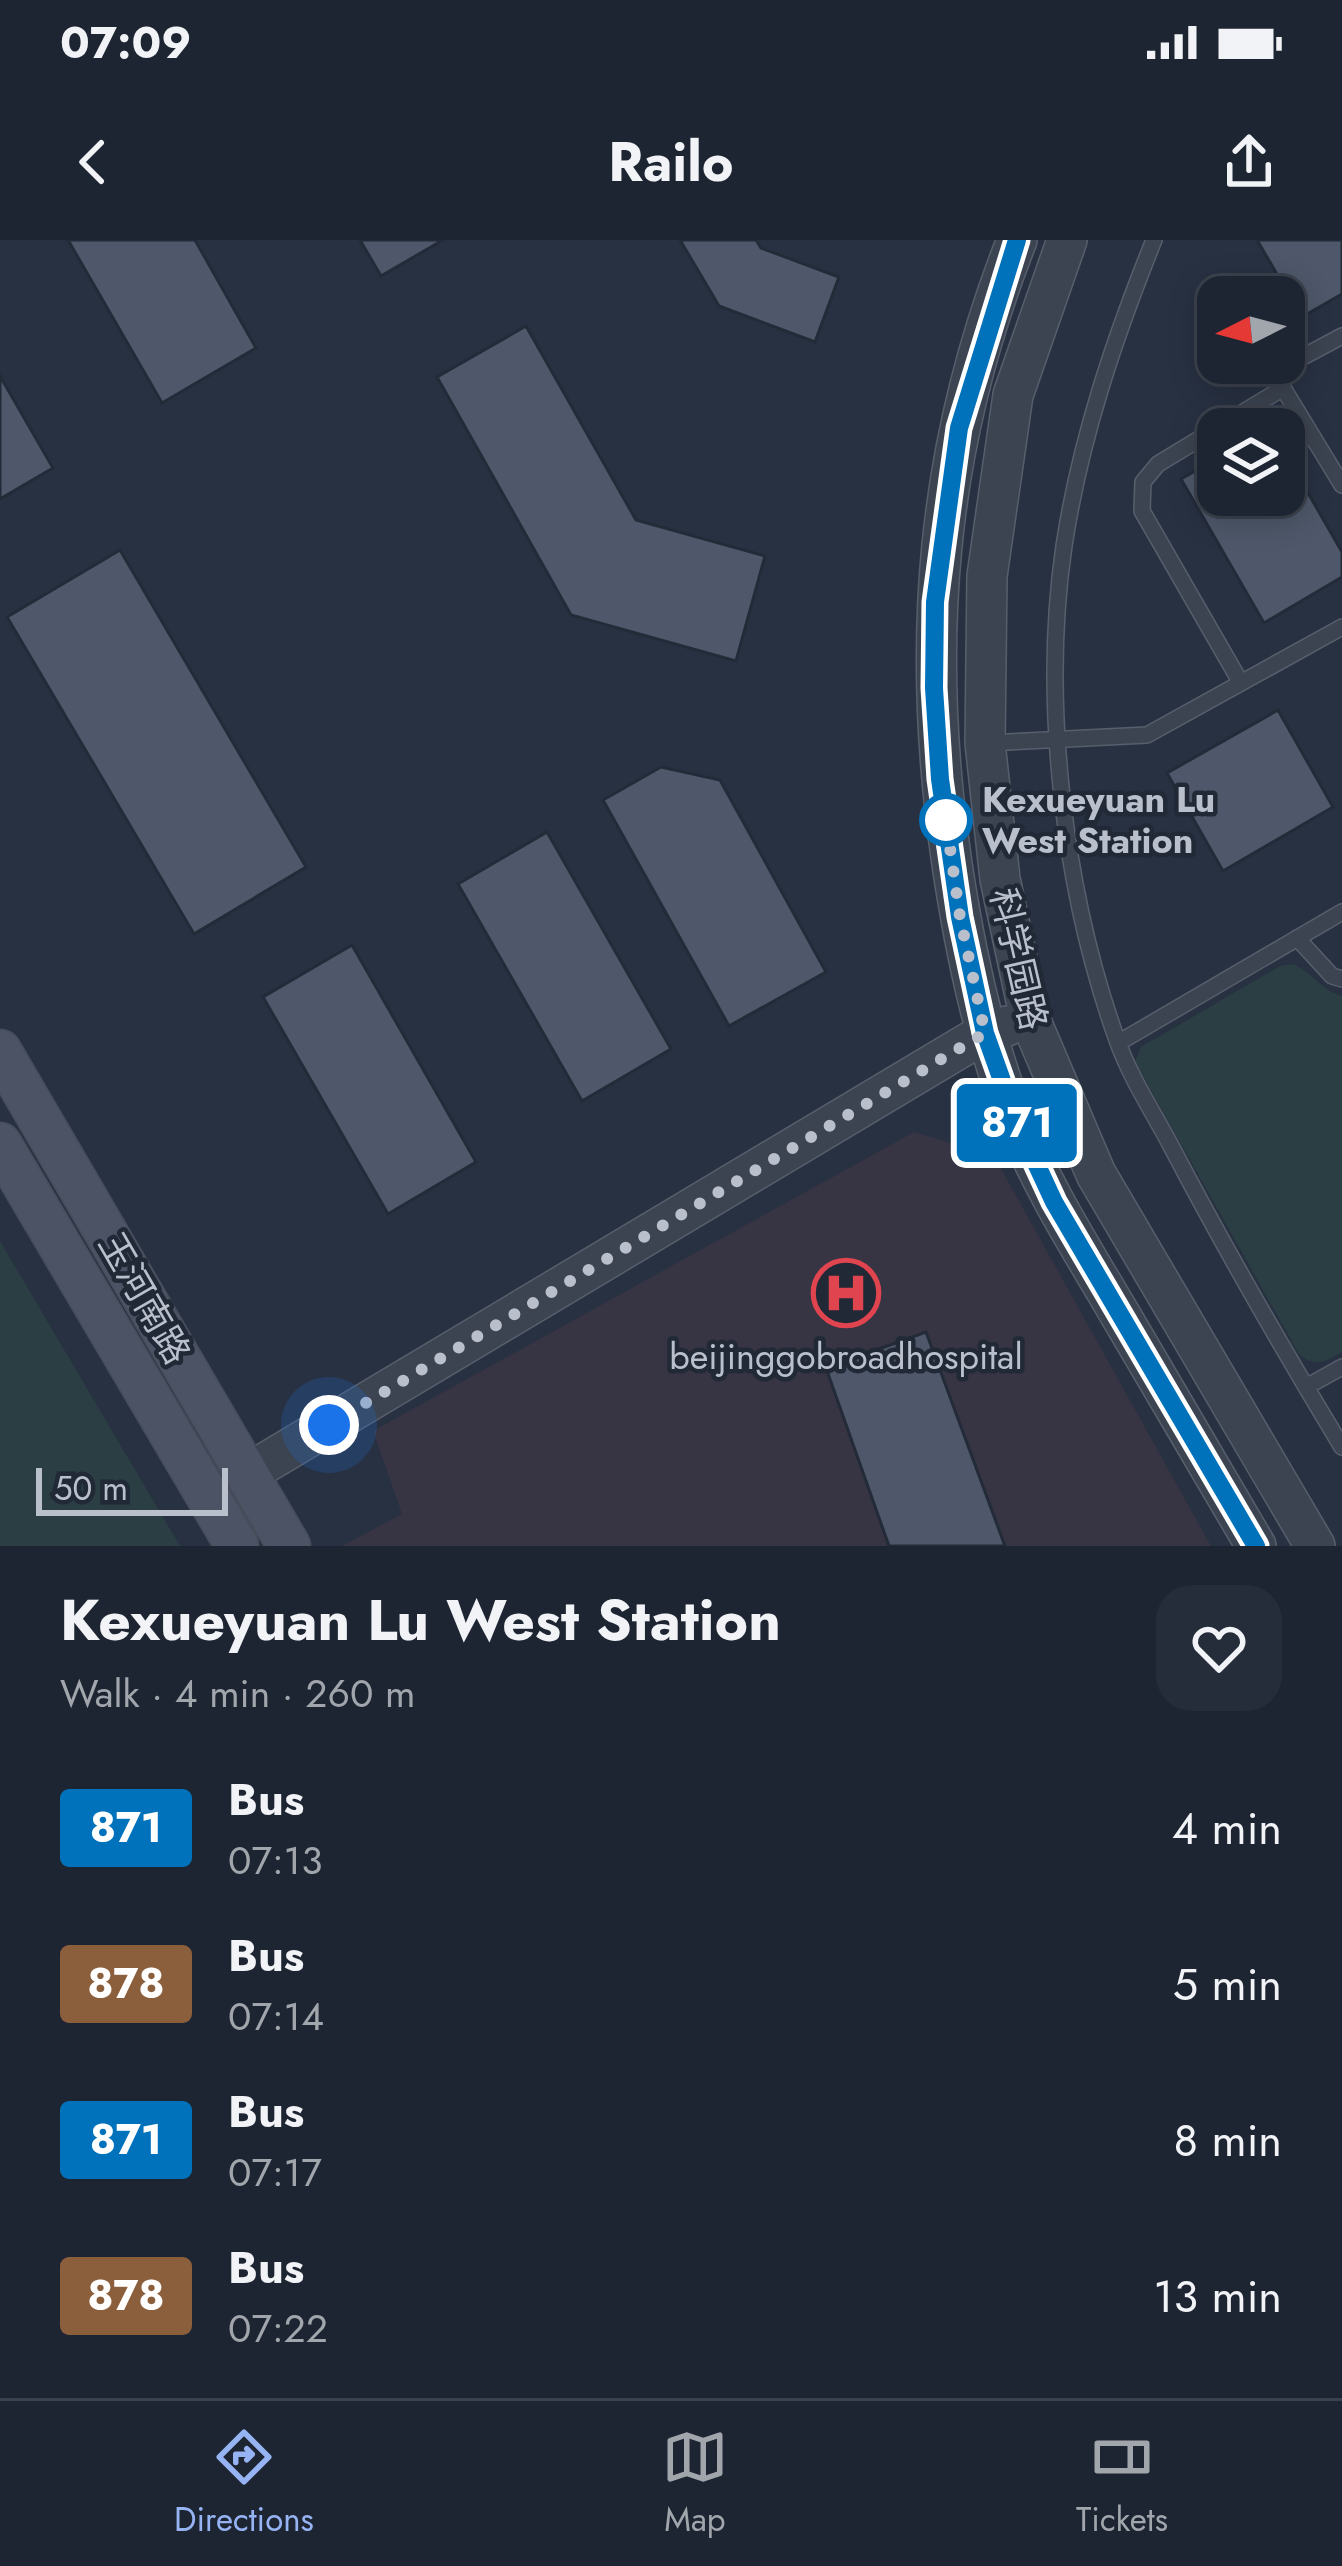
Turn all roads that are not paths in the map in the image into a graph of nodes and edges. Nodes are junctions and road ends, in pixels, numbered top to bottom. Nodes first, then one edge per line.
1 (1017, 240) edge
2 (1067, 240) edge
3 (1154, 240) edge
4 (1342, 336) edge
5 (1283, 388) junction
6 (1342, 485) edge
7 (1342, 627) edge
8 (1241, 683) junction
9 (1058, 739) junction
10 (985, 743) junction
11 (1342, 912) edge
12 (1297, 938) junction
13 (1342, 979) edge
14 (1030, 1019) junction
15 (985, 1033) junction
16 (1118, 1043) junction
17 (0, 1051) edge
18 (0, 1144) edge
19 (1342, 1366) edge
20 (1306, 1388) junction
21 (1342, 1447) edge
22 (247, 1474) junction
23 (237, 1546) edge
24 (289, 1546) edge
25 (1256, 1546) edge
26 (1315, 1546) edge

1 - 15 street, 科学园路
2 - 10 street, 科学园路
3 - 9 lane
4 - 5 lane
5 - 6 lane
5 - 8 lane
7 - 8 lane
8 - 9 lane
9 - 10 lane
9 - 16 lane
10 - 14 street, 科学园路
11 - 12 lane
12 - 13 lane
12 - 16 lane
14 - 15 street
14 - 26 street, 科学园路
15 - 22 street
15 - 25 street, 科学园路
16 - 20 lane
17 - 22 main road, 玉河南路
18 - 23 main road, 玉河南路
19 - 20 lane
20 - 21 lane
22 - 24 main road, 玉河南路

